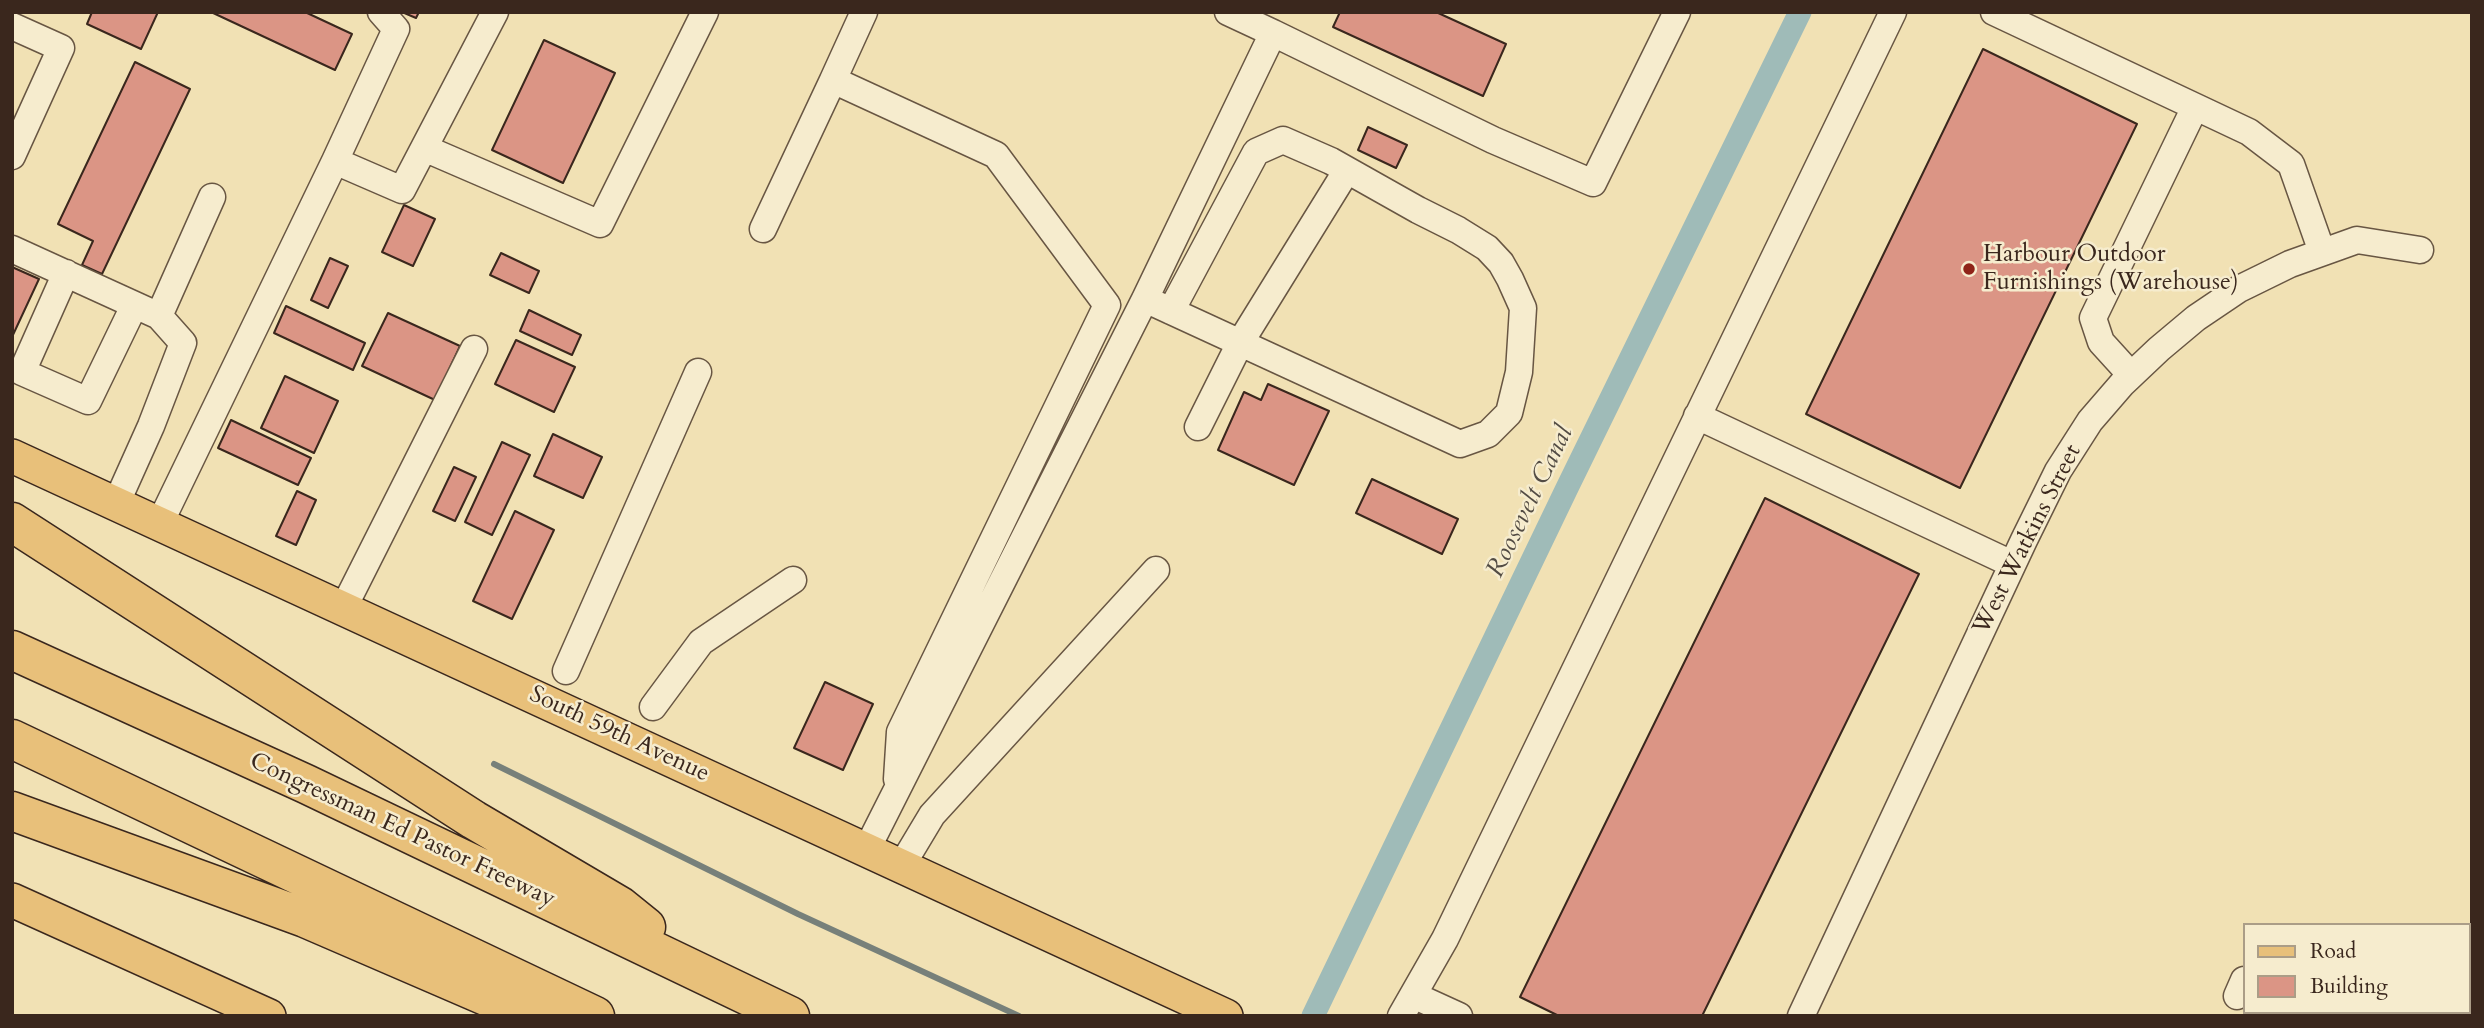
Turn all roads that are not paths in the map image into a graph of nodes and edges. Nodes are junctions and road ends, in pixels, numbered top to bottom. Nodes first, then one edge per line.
1 (382, 12) edge
2 (495, 12) edge
3 (705, 12) edge
4 (864, 12) edge
5 (1227, 12) edge
6 (1677, 12) edge
7 (1893, 12) edge
8 (1994, 12) edge
9 (12, 26) edge
10 (1273, 33) junction
11 (833, 80) junction
12 (2195, 107) junction
13 (424, 148) junction
14 (12, 156) edge
15 (335, 161) junction
16 (1347, 170) junction
17 (212, 197) dead end
18 (763, 229) dead end
19 (12, 249) edge
20 (2420, 250) dead end
21 (2322, 253) junction
22 (66, 273) junction
23 (1145, 299) junction
24 (134, 306) junction
25 (1171, 311) junction
26 (159, 316) junction
27 (1240, 343) junction
28 (474, 349) dead end
29 (698, 372) dead end
30 (2132, 374) junction
31 (1697, 416) junction
32 (1198, 427) dead end
33 (12, 456) edge
34 (116, 504) junction
35 (12, 522) edge
36 (160, 523) junction
37 (2012, 564) junction
38 (1156, 570) dead end
39 (793, 580) dead end
40 (343, 609) junction
41 (12, 650) edge
42 (566, 671) dead end
43 (653, 707) dead end
44 (12, 739) edge
45 (896, 791) junction
46 (12, 811) edge
47 (867, 849) junction
48 (902, 865) junction
49 (12, 900) edge
50 (711, 978) junction
51 (1407, 1005) edge
52 (269, 1016) edge
53 (532, 1016) edge
54 (595, 1016) edge
55 (790, 1016) edge
56 (1226, 1016) edge
57 (1459, 1016) edge
58 (1801, 1016) edge

1 - 15 street
2 - 13 street
3 - 13 street
4 - 11 street
5 - 10 street
6 - 10 street
7 - 31 street
8 - 12 street
9 - 14 street
10 - 23 street
11 - 18 street
11 - 45 street
12 - 21 street
12 - 30 street
13 - 15 street
15 - 36 street
16 - 25 street
16 - 27 street
16 - 27 street
17 - 26 street
19 - 22 street
20 - 21 street, West Watkins Street
21 - 30 street, West Watkins Street
22 - 24 street
22 - 24 street
23 - 25 street
23 - 45 street
24 - 26 street
25 - 27 street
26 - 34 street
27 - 32 street
28 - 40 street
29 - 42 street
30 - 37 street, West Watkins Street
31 - 37 street
31 - 51 street
33 - 34 main road, South 59th Avenue
34 - 36 main road, South 59th Avenue
35 - 50 highway
36 - 40 main road, South 59th Avenue
37 - 58 street, West Watkins Street
38 - 48 street
39 - 43 street
40 - 47 main road, South 59th Avenue
41 - 50 highway, Congressman Ed Pastor Freeway
44 - 54 highway
45 - 47 street
46 - 53 highway
47 - 48 main road, South 59th Avenue
48 - 56 main road, South 59th Avenue
49 - 52 main road
50 - 55 highway, Congressman Ed Pastor Freeway
51 - 57 street

